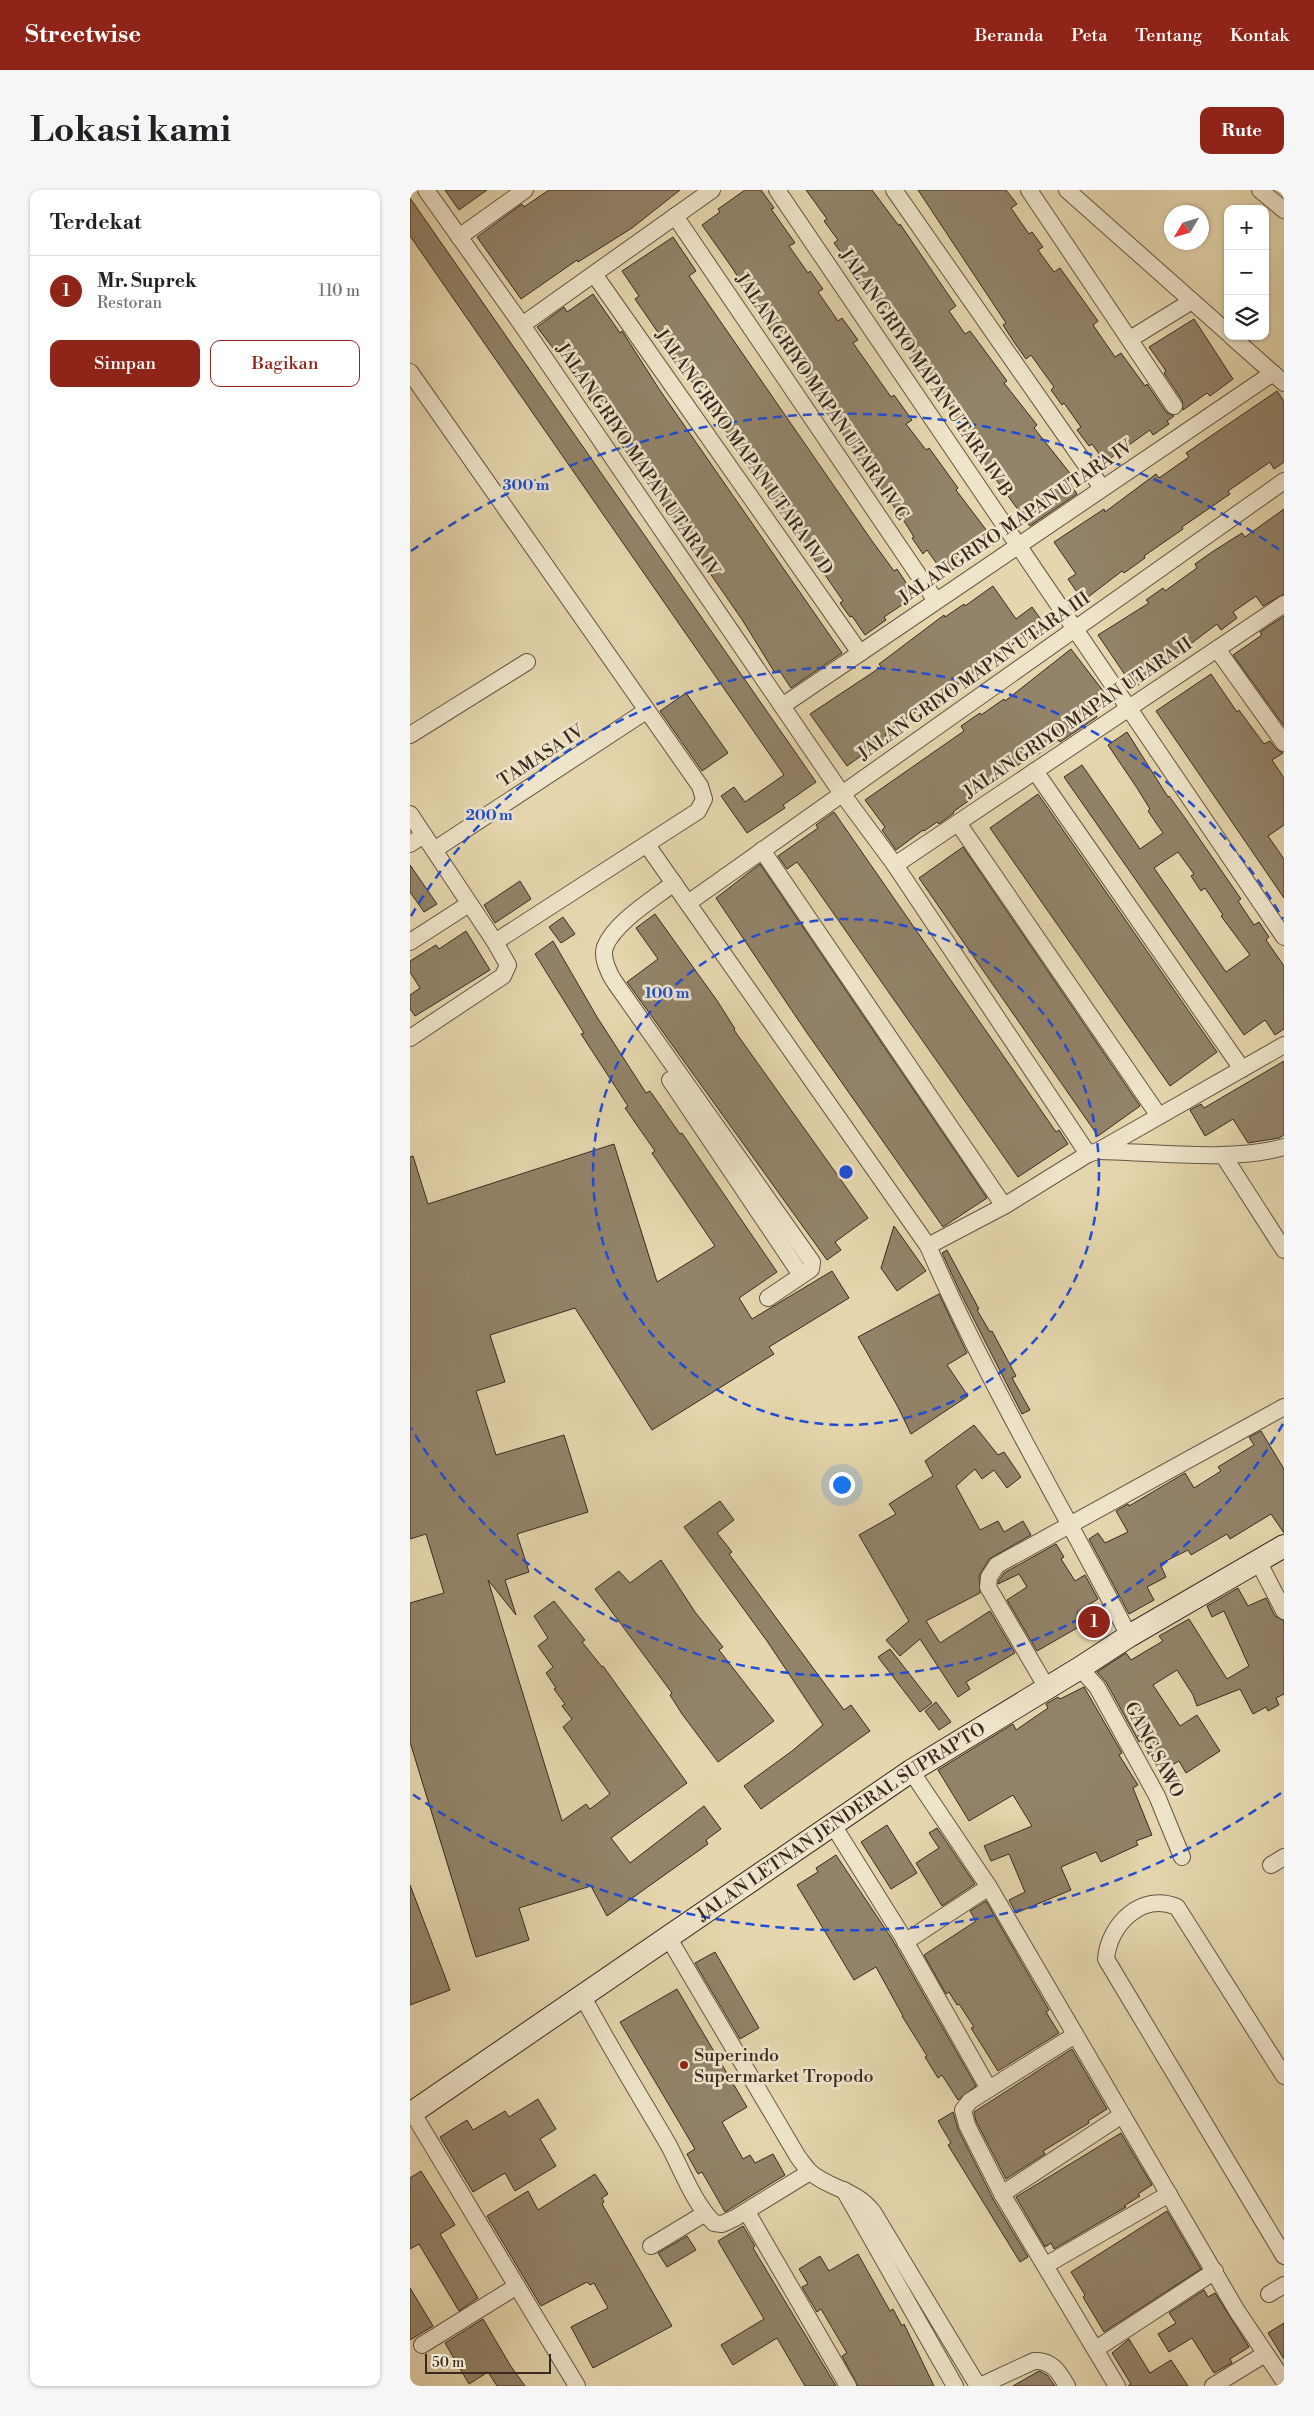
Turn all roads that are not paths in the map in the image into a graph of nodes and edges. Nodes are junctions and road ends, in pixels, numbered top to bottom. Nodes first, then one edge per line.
1 (426, 190) edge
2 (525, 190) edge
3 (712, 190) edge
4 (777, 190) edge
5 (894, 190) edge
6 (1029, 190) edge
7 (1067, 190) edge
8 (1260, 190) edge
9 (1284, 210) edge
10 (675, 216) junction
11 (460, 238) junction
12 (594, 274) junction
13 (1192, 301) junction
14 (522, 325) junction
15 (1224, 329) edge
16 (1130, 340) junction
17 (1236, 340) edge
18 (410, 372) edge
19 (1279, 378) edge
20 (1174, 406) dead end
21 (1284, 481) edge
22 (1102, 488) junction
23 (1019, 545) junction
24 (936, 601) junction
25 (1284, 604) edge
26 (1076, 628) junction
27 (1217, 649) junction
28 (860, 653) junction
29 (527, 662) dead end
30 (782, 706) junction
31 (1129, 708) junction
32 (646, 711) junction
33 (410, 735) edge
34 (1284, 743) edge
35 (1035, 771) junction
36 (842, 794) junction
37 (410, 814) edge
38 (958, 823) junction
39 (424, 835) junction
40 (410, 844) edge
41 (647, 845) junction
42 (434, 850) junction
43 (762, 850) junction
44 (895, 865) junction
45 (674, 883) junction
46 (688, 902) junction
47 (469, 904) junction
48 (1284, 937) edge
49 (410, 942) edge
50 (495, 942) junction
51 (410, 1038) edge
52 (1284, 1045) edge
53 (1242, 1069) junction
54 (1159, 1116) junction
55 (1284, 1147) edge
56 (1093, 1152) junction
57 (1223, 1155) junction
58 (1004, 1206) junction
59 (928, 1246) junction
60 (1284, 1250) edge
61 (768, 1298) dead end
62 (1284, 1407) edge
63 (1072, 1526) junction
64 (1284, 1546) edge
65 (1258, 1561) junction
66 (1284, 1611) edge
67 (1129, 1636) junction
68 (1080, 1668) junction
69 (1047, 1688) junction
70 (911, 1771) junction
71 (832, 1825) junction
72 (1182, 1857) dead end
73 (989, 1887) junction
74 (668, 1937) junction
75 (905, 1942) junction
76 (582, 1995) junction
77 (1075, 2035) junction
78 (1284, 2076) edge
79 (989, 2089) junction
80 (411, 2113) edge
81 (1122, 2115) junction
82 (810, 2172) junction
83 (844, 2190) junction
84 (1002, 2194) junction
85 (1170, 2194) junction
86 (747, 2212) junction
87 (704, 2214) junction
88 (651, 2246) dead end
89 (1284, 2256) edge
90 (1046, 2265) junction
91 (1215, 2271) junction
92 (1284, 2285) edge
93 (517, 2286) junction
94 (1269, 2294) dead end
95 (422, 2345) dead end
96 (1096, 2349) junction
97 (1265, 2354) junction
98 (1284, 2381) edge
99 (577, 2386) edge
100 (848, 2386) edge
101 (954, 2386) edge
102 (979, 2386) edge
103 (1067, 2386) edge
104 (1117, 2386) edge
105 (1213, 2386) edge

1 - 11 street, JALAN GRIYO MAPAN UTARA IV
2 - 11 street
3 - 10 street
4 - 23 street, JALAN GRIYO MAPAN UTARA IV B
5 - 22 street
6 - 16 street
7 - 13 street
8 - 9 street
10 - 12 street
10 - 24 street, JALAN GRIYO MAPAN UTARA IV C
11 - 14 street, JALAN GRIYO MAPAN UTARA IV
12 - 14 street
12 - 28 street, JALAN GRIYO MAPAN UTARA IV D
13 - 15 street
13 - 16 street
14 - 30 street, JALAN GRIYO MAPAN UTARA IV
16 - 20 street
17 - 19 street
18 - 32 street
19 - 22 street, JALAN GRIYO MAPAN UTARA IV
21 - 26 street, JALAN GRIYO MAPAN UTARA III
22 - 23 street, JALAN GRIYO MAPAN UTARA IV
23 - 24 street, JALAN GRIYO MAPAN UTARA IV
23 - 26 street, JALAN GRIYO MAPAN UTARA IV B
24 - 28 street, JALAN GRIYO MAPAN UTARA IV
25 - 27 street, JALAN GRIYO MAPAN UTARA II
26 - 31 street, JALAN GRIYO MAPAN UTARA IV B
26 - 36 street, JALAN GRIYO MAPAN UTARA III
27 - 31 street, JALAN GRIYO MAPAN UTARA II
27 - 34 street
28 - 30 street, JALAN GRIYO MAPAN UTARA IV
29 - 33 street
30 - 36 street, JALAN GRIYO MAPAN UTARA IV
31 - 35 street, JALAN GRIYO MAPAN UTARA II
31 - 48 street, JALAN GRIYO MAPAN UTARA IV B
32 - 41 street
32 - 42 street, TAMASA IV
35 - 38 street, JALAN GRIYO MAPAN UTARA II
35 - 53 street
36 - 43 street, JALAN GRIYO MAPAN UTARA III
36 - 44 street, JALAN GRIYO MAPAN UTARA IV
37 - 39 street
38 - 44 street, JALAN GRIYO MAPAN UTARA II
38 - 54 street
39 - 40 street
39 - 42 street
41 - 45 street
41 - 50 street
42 - 47 street
43 - 46 street, JALAN GRIYO MAPAN UTARA III
43 - 58 street
44 - 56 street, JALAN GRIYO MAPAN UTARA IV
45 - 46 street
45 - 61 street
46 - 59 street
47 - 49 street
47 - 50 street
50 - 51 street
52 - 53 street
53 - 54 street
54 - 56 street
55 - 57 street
56 - 57 street
56 - 58 street
57 - 60 street
58 - 59 street
59 - 63 street
62 - 63 street
63 - 67 street
63 - 69 street
64 - 65 main road, JALAN LETNAN JENDERAL SUPRAPTO
65 - 66 street
65 - 67 main road, JALAN LETNAN JENDERAL SUPRAPTO
67 - 68 main road, JALAN LETNAN JENDERAL SUPRAPTO
68 - 69 main road, JALAN LETNAN JENDERAL SUPRAPTO
68 - 72 street, GANG SAWO
69 - 70 main road, JALAN LETNAN JENDERAL SUPRAPTO
70 - 71 main road, JALAN LETNAN JENDERAL SUPRAPTO
70 - 73 street
71 - 74 main road, JALAN LETNAN JENDERAL SUPRAPTO
71 - 75 street
73 - 75 street
73 - 77 street
74 - 76 main road, JALAN LETNAN JENDERAL SUPRAPTO
74 - 82 street
75 - 79 street
76 - 80 main road, JALAN LETNAN JENDERAL SUPRAPTO
76 - 87 street
77 - 79 street
77 - 81 street
78 - 89 street
79 - 84 street
80 - 93 street
81 - 84 street
81 - 85 street
82 - 83 street
82 - 86 street
83 - 101 street
83 - 102 street
84 - 90 street
85 - 90 street
85 - 91 street
86 - 87 street
86 - 100 street
87 - 88 street
90 - 96 street
91 - 96 street
91 - 97 street
92 - 94 street
93 - 95 street
93 - 99 street
96 - 104 street
97 - 98 street
97 - 105 street
102 - 103 street

